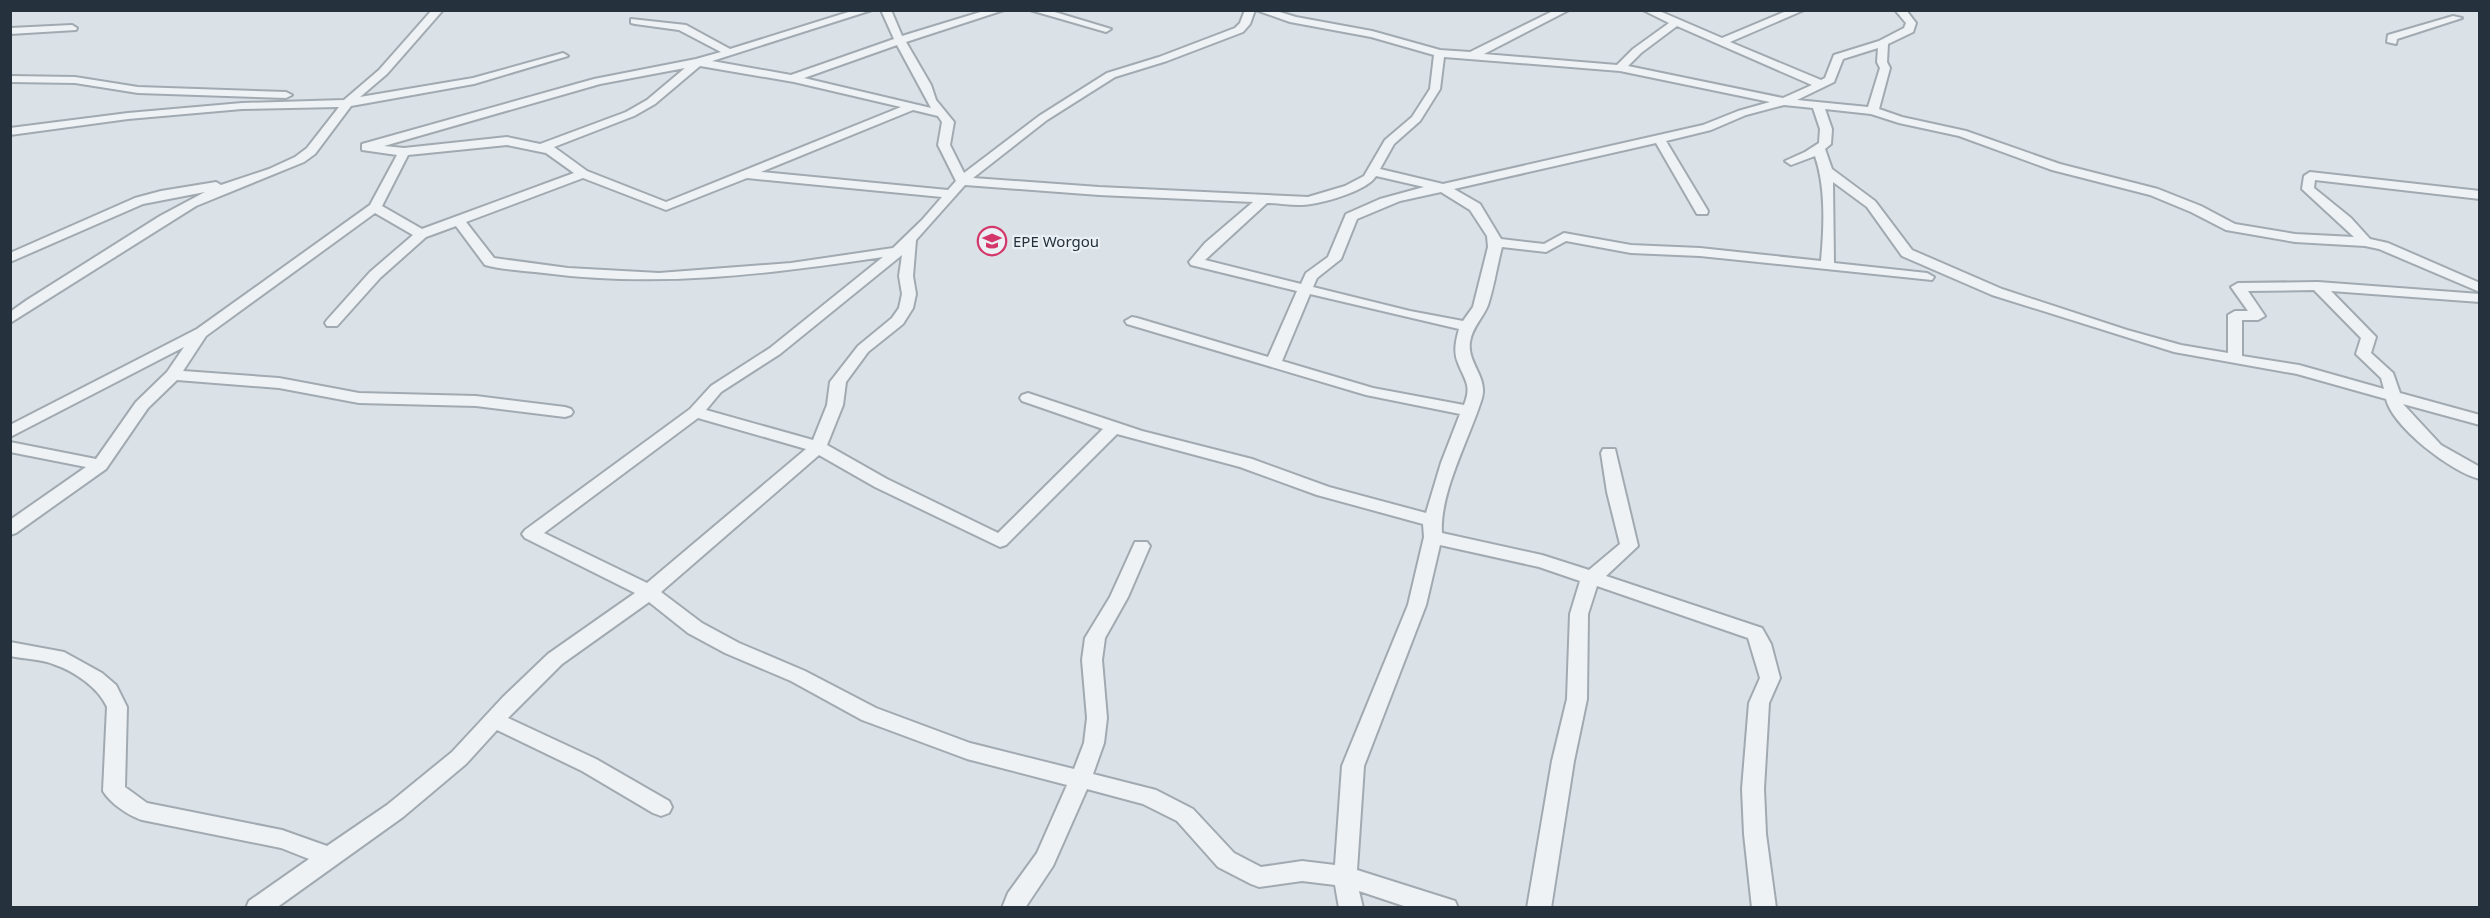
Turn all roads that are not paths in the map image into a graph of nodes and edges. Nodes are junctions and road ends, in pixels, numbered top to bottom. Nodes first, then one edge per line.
1 (438, 10) edge
2 (867, 10) edge
3 (886, 10) edge
4 (999, 10) edge
5 (1035, 10) edge
6 (1250, 10) edge
7 (1261, 10) edge
8 (1563, 10) edge
9 (1799, 10) edge
10 (1900, 10) edge
11 (1655, 11) edge
12 (2457, 18) dead end
13 (635, 21) dead end
14 (1675, 23) junction
15 (72, 28) dead end
16 (1106, 29) dead end
17 (10, 31) edge
18 (900, 40) junction
19 (1721, 42) junction
20 (2392, 42) dead end
21 (1883, 43) junction
22 (727, 51) junction
23 (1439, 53) junction
24 (563, 56) dead end
25 (1471, 56) junction
26 (698, 62) junction
27 (1620, 68) junction
28 (10, 79) edge
29 (794, 79) junction
30 (1822, 85) junction
31 (352, 100) junction
32 (1784, 102) junction
33 (1817, 104) junction
34 (912, 107) junction
35 (1873, 111) junction
36 (943, 114) junction
37 (10, 132) edge
38 (1659, 138) junction
39 (541, 148) junction
40 (1819, 148) junction
41 (404, 152) junction
42 (1791, 161) dead end
43 (1372, 171) junction
44 (1827, 171) junction
45 (583, 174) junction
46 (741, 174) junction
47 (962, 181) junction
48 (237, 183) junction
49 (1443, 188) junction
50 (952, 194) junction
51 (2480, 195) edge
52 (1265, 198) junction
53 (375, 207) junction
54 (1702, 211) dead end
55 (458, 220) junction
56 (421, 234) junction
57 (1494, 242) junction
58 (2365, 243) junction
59 (904, 245) junction
60 (10, 258) edge
61 (1827, 266) junction
62 (1927, 277) dead end
63 (2318, 286) junction
64 (1306, 287) junction
65 (2480, 288) edge
66 (2480, 298) edge
67 (10, 319) edge
68 (1132, 321) dead end
69 (332, 323) dead end
70 (1467, 326) junction
71 (202, 332) junction
72 (2235, 358) junction
73 (1273, 363) junction
74 (173, 375) junction
75 (2395, 397) junction
76 (1028, 398) dead end
77 (1471, 411) junction
78 (565, 412) dead end
79 (696, 412) junction
80 (2480, 420) edge
81 (1114, 428) junction
82 (10, 432) edge
83 (10, 447) edge
84 (818, 447) junction
85 (1609, 453) dead end
86 (100, 465) junction
87 (2480, 474) edge
88 (10, 529) edge
89 (1432, 529) junction
90 (1141, 546) dead end
91 (1590, 579) junction
92 (649, 592) junction
93 (10, 649) edge
94 (494, 720) junction
95 (1080, 780) junction
96 (661, 807) dead end
97 (328, 856) junction
98 (1345, 876) junction
99 (257, 908) edge
100 (1013, 908) edge
101 (1351, 908) edge
102 (1447, 908) edge
103 (1539, 908) edge
104 (1764, 908) edge

1 - 31 street
2 - 22 street
3 - 18 street
4 - 18 street
5 - 16 street
6 - 47 street
7 - 23 street
8 - 25 street
9 - 19 street
10 - 21 street
11 - 14 street
12 - 20 street
13 - 22 street
14 - 19 street
14 - 27 street
15 - 17 street
18 - 29 street
18 - 36 street
19 - 30 street
21 - 30 street
21 - 35 street
22 - 26 street
23 - 25 street
23 - 43 street
24 - 31 street
25 - 27 street
26 - 29 street
26 - 39 street
26 - 41 street
27 - 32 street
28 - 31 street
29 - 34 street
30 - 32 street
31 - 37 street
31 - 48 street
32 - 33 street
32 - 38 street
33 - 35 street
33 - 40 street
34 - 36 street
34 - 46 street
35 - 58 street
36 - 47 street
38 - 49 street
38 - 54 street
39 - 41 street
39 - 45 street
40 - 42 street
40 - 44 street
41 - 53 street
43 - 49 street
43 - 52 street
44 - 61 street
44 - 72 street
45 - 46 street
45 - 55 street
46 - 50 street
47 - 50 street
47 - 52 street
48 - 60 street
48 - 67 street
49 - 57 street
49 - 64 street
50 - 59 street
51 - 58 street
52 - 64 street
53 - 56 street
53 - 71 street
55 - 56 street
55 - 59 street
56 - 69 street
57 - 61 street
57 - 70 street
58 - 65 street
59 - 79 street
59 - 84 street
61 - 62 street
63 - 66 street
63 - 72 street
63 - 75 street
64 - 70 street
64 - 73 street
68 - 73 street
70 - 77 street
71 - 74 street
71 - 82 street
72 - 75 street
73 - 77 street
74 - 78 street
74 - 86 street
75 - 80 street
75 - 87 street
76 - 81 street
77 - 89 street
79 - 84 street
79 - 92 street
81 - 84 street
81 - 89 street
83 - 86 street
84 - 92 street
85 - 91 street
86 - 88 street
89 - 91 street
89 - 98 street
90 - 95 street
91 - 103 street
91 - 104 street
92 - 94 street
92 - 95 street
93 - 97 street
94 - 96 street
94 - 97 street
95 - 98 street
95 - 100 street
97 - 99 street
98 - 101 street
98 - 102 street

